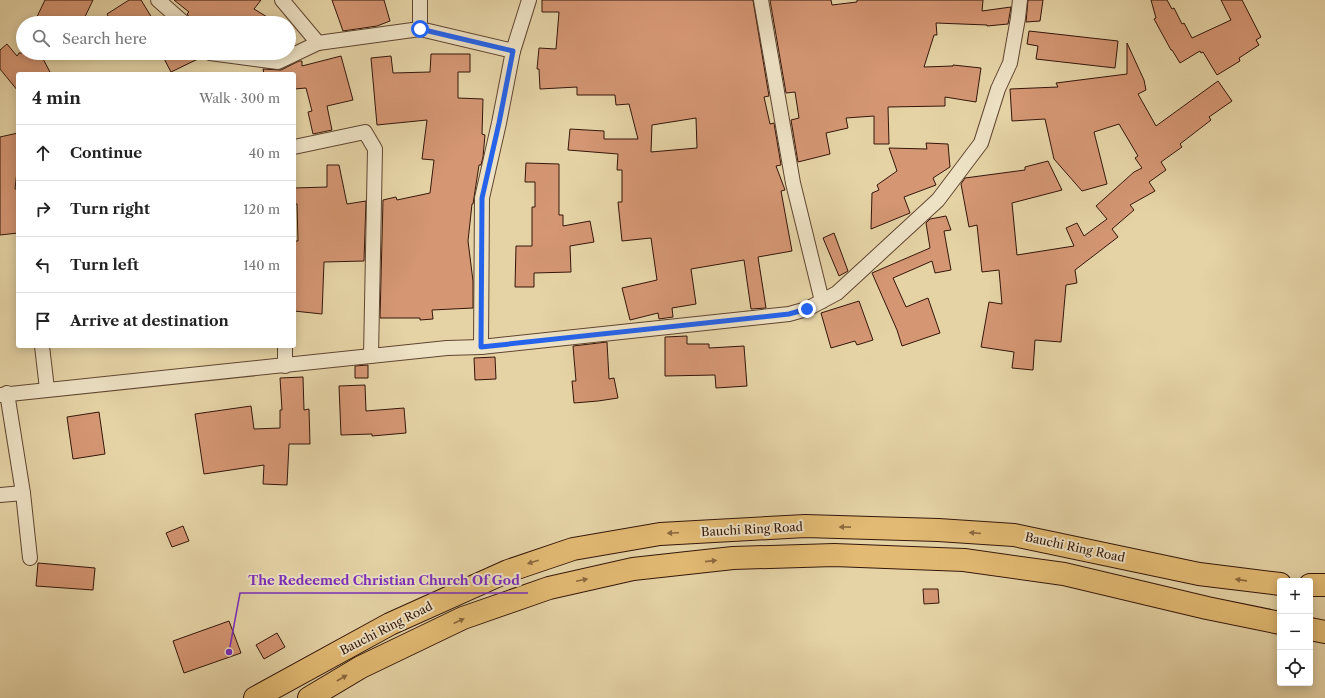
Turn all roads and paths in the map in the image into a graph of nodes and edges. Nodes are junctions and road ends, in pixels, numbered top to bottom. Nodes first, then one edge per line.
1 (158, 0) edge
2 (282, 0) edge
3 (420, 0) edge
4 (529, 0) edge
5 (761, 0) edge
6 (1020, 0) edge
7 (176, 16) edge
8 (295, 16) edge
9 (296, 17) edge
10 (420, 29) junction
11 (318, 44) junction
12 (513, 51) junction
13 (296, 54) edge
14 (263, 60) edge
15 (282, 60) edge
16 (296, 147) edge
17 (822, 302) junction
18 (481, 347) junction
19 (42, 348) edge
20 (285, 348) edge
21 (371, 356) junction
22 (285, 366) junction
23 (47, 389) junction
24 (4, 394) edge
25 (23, 493) junction
26 (0, 496) edge
27 (30, 558) dead end
28 (1277, 584) edge
29 (1313, 585) edge
30 (1325, 585) edge
31 (1277, 622) edge
32 (1313, 630) edge
33 (1325, 632) edge
34 (255, 698) edge
35 (309, 698) edge

1 - 7 street
2 - 8 street
3 - 10 street
4 - 12 street
5 - 17 street
6 - 17 street
9 - 11 street
10 - 11 street
10 - 12 street
11 - 13 street
12 - 18 street
14 - 15 street
16 - 21 street
17 - 18 street
18 - 21 street
19 - 23 street
20 - 22 street
21 - 22 street
22 - 23 street
23 - 24 street
24 - 25 street
25 - 26 street
25 - 27 street
28 -> 34 main road, Bauchi Ring Road
29 - 30 main road
35 -> 31 main road, Bauchi Ring Road
32 - 33 main road

